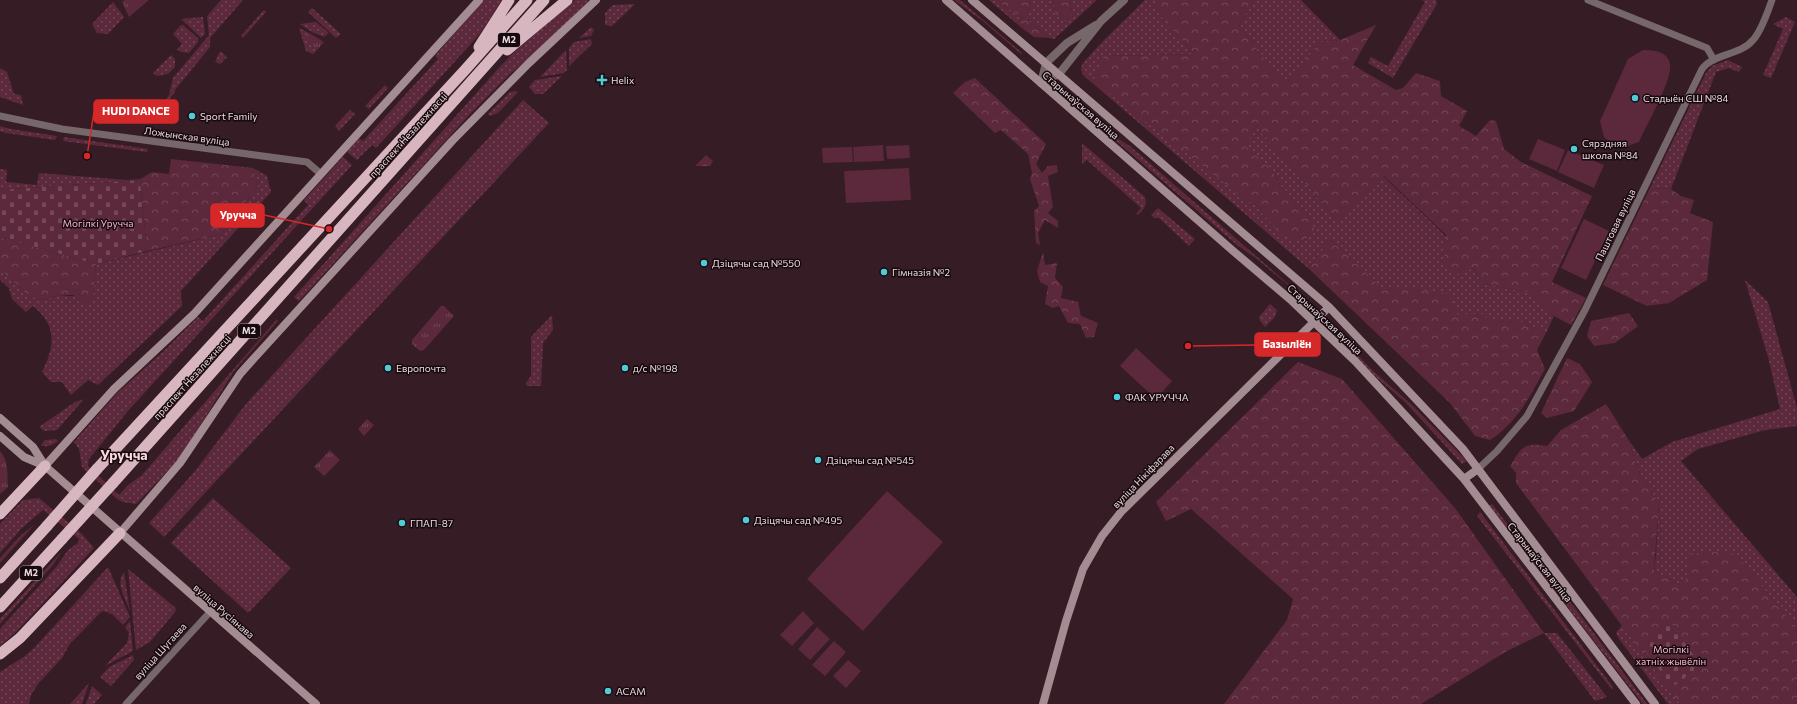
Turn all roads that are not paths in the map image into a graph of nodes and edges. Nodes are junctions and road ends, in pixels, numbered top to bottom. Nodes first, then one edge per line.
1 (479, 0) edge
2 (509, 0) edge
3 (527, 0) edge
4 (544, 0) edge
5 (567, 0) edge
6 (596, 0) edge
7 (946, 0) edge
8 (972, 0) edge
9 (1124, 0) edge
10 (1588, 0) edge
11 (1772, 0) edge
12 (1101, 21) junction
13 (1714, 60) junction
14 (1046, 63) junction
15 (465, 70) junction
16 (1059, 74) junction
17 (473, 79) junction
18 (1041, 83) junction
19 (0, 116) edge
20 (321, 174) junction
21 (1329, 307) junction
22 (1314, 322) junction
23 (0, 418) edge
24 (0, 436) edge
25 (45, 466) junction
26 (1478, 469) junction
27 (1464, 479) junction
28 (0, 514) edge
29 (120, 533) junction
30 (0, 578) edge
31 (0, 607) edge
32 (210, 612) junction
33 (0, 654) edge
34 (126, 704) edge
35 (316, 704) edge
36 (1043, 704) edge
37 (1636, 704) edge
38 (1655, 704) edge

1 - 20 main road
2 - 15 highway
3 - 15 highway, праспект Незалежнасці / М2
4 - 17 highway, праспект Незалежнасці / М2
5 - 17 highway
6 - 29 main road
7 - 18 main road, Старынаўская вуліца
8 - 14 main road, Старынаўская вуліца
9 - 12 street
10 - 13 street
11 - 13 street, Паштовая вуліца
12 - 14 street
12 - 16 street
13 - 26 street, Паштовая вуліца
14 - 16 main road, Старынаўская вуліца
14 - 18 street
15 - 30 highway, праспект Незалежнасці / М2, bridge
16 - 18 street
16 - 21 main road, Старынаўская вуліца
17 - 31 highway, праспект Незалежнасці / М2, bridge
18 - 22 main road, Старынаўская вуліца
19 - 20 street, Ложынская вуліца
20 - 25 main road
21 - 22 main road, вуліца Нікіфарава
21 - 26 main road, Старынаўская вуліца
22 - 27 main road, Старынаўская вуліца
22 - 36 main road, вуліца Нікіфарава
23 - 25 main road
24 - 25 main road
25 - 28 highway
25 - 29 main road, вуліца Русіянава
26 - 27 main road
26 - 38 main road, Старынаўская вуліца
27 - 37 main road, Старынаўская вуліца
29 - 32 main road, вуліца Русіянава
29 - 33 highway
32 - 34 street, вуліца Шугаева
32 - 35 main road, вуліца Русіянава

